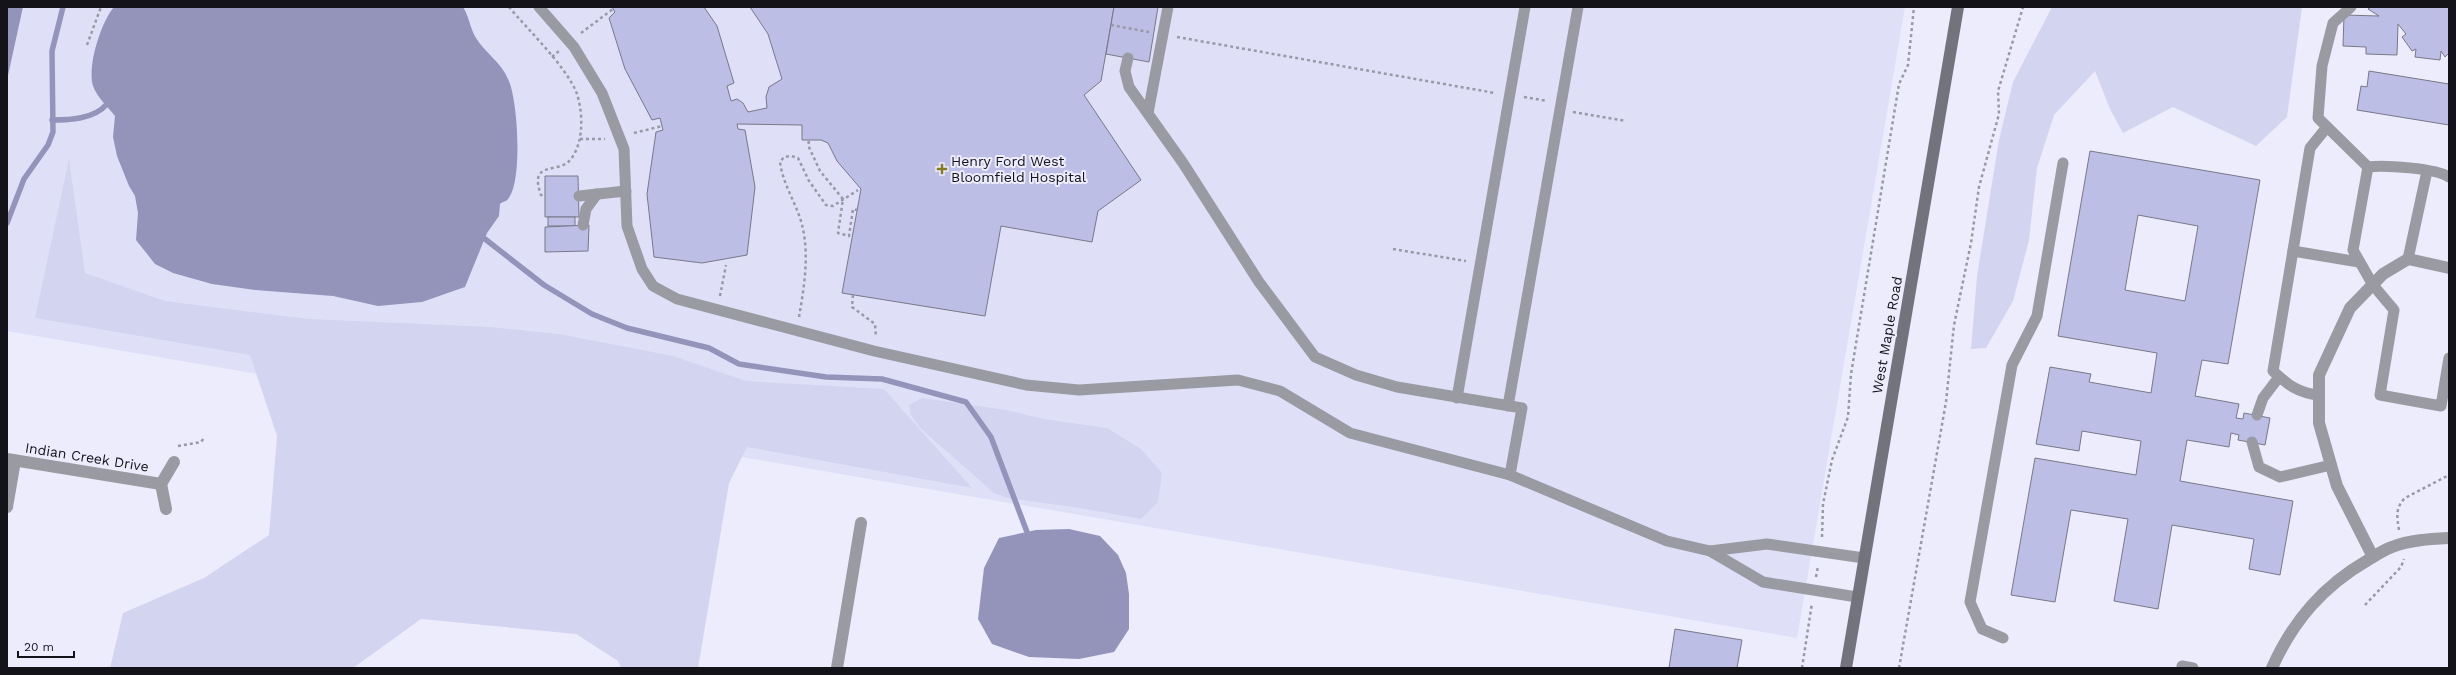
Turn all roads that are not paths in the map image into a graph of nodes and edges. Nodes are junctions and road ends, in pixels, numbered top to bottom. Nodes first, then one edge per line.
1 (539, 7) edge
2 (1168, 7) edge
3 (1525, 7) edge
4 (1578, 7) edge
5 (1958, 7) edge
6 (2351, 7) edge
7 (1128, 58) dead end
8 (1148, 113) junction
9 (2327, 127) junction
10 (2063, 163) dead end
11 (2368, 167) junction
12 (2427, 171) junction
13 (2449, 177) edge
14 (626, 191) junction
15 (596, 194) junction
16 (579, 196) dead end
17 (581, 221) dead end
18 (2293, 251) junction
19 (2408, 259) junction
20 (2359, 262) junction
21 (2449, 268) edge
22 (2373, 285) junction
23 (2449, 358) edge
24 (2279, 377) junction
25 (2319, 395) junction
26 (1457, 398) junction
27 (1508, 406) junction
28 (2257, 415) dead end
29 (2252, 442) dead end
30 (11, 460) edge
31 (174, 462) dead end
32 (2331, 465) junction
33 (1510, 475) junction
34 (162, 484) junction
35 (7, 507) edge
36 (166, 509) dead end
37 (861, 524) dead end
38 (2449, 538) edge
39 (1710, 551) junction
40 (2373, 557) junction
41 (1864, 558) junction
42 (1857, 597) junction
43 (2003, 638) dead end
44 (2182, 666) dead end
45 (837, 668) edge
46 (1846, 668) edge
47 (2193, 668) edge
48 (2272, 668) edge

1 - 14 lane
2 - 8 lane
3 - 26 lane
4 - 27 lane
5 - 41 main road, West Maple Road
6 - 9 lane
7 - 8 lane
8 - 26 lane
9 - 11 lane
9 - 18 lane
10 - 43 lane
11 - 12 lane
11 - 20 lane
12 - 13 lane
12 - 19 lane
14 - 15 lane
14 - 33 lane
15 - 16 lane
15 - 17 lane
18 - 20 lane
18 - 24 lane
19 - 21 street
19 - 22 street
20 - 22 lane
22 - 23 lane
22 - 25 street
24 - 25 lane
24 - 28 lane
25 - 32 street
26 - 27 lane
27 - 33 lane
29 - 32 lane
30 - 34 street, Indian Creek Drive
30 - 35 street
31 - 34 street, Indian Creek Drive
32 - 40 street
33 - 39 lane
34 - 36 street, Indian Creek Drive
37 - 45 street
38 - 40 street
39 - 41 lane
39 - 42 lane
40 - 48 street
41 - 42 main road, West Maple Road
42 - 46 main road, West Maple Road
44 - 47 lane

